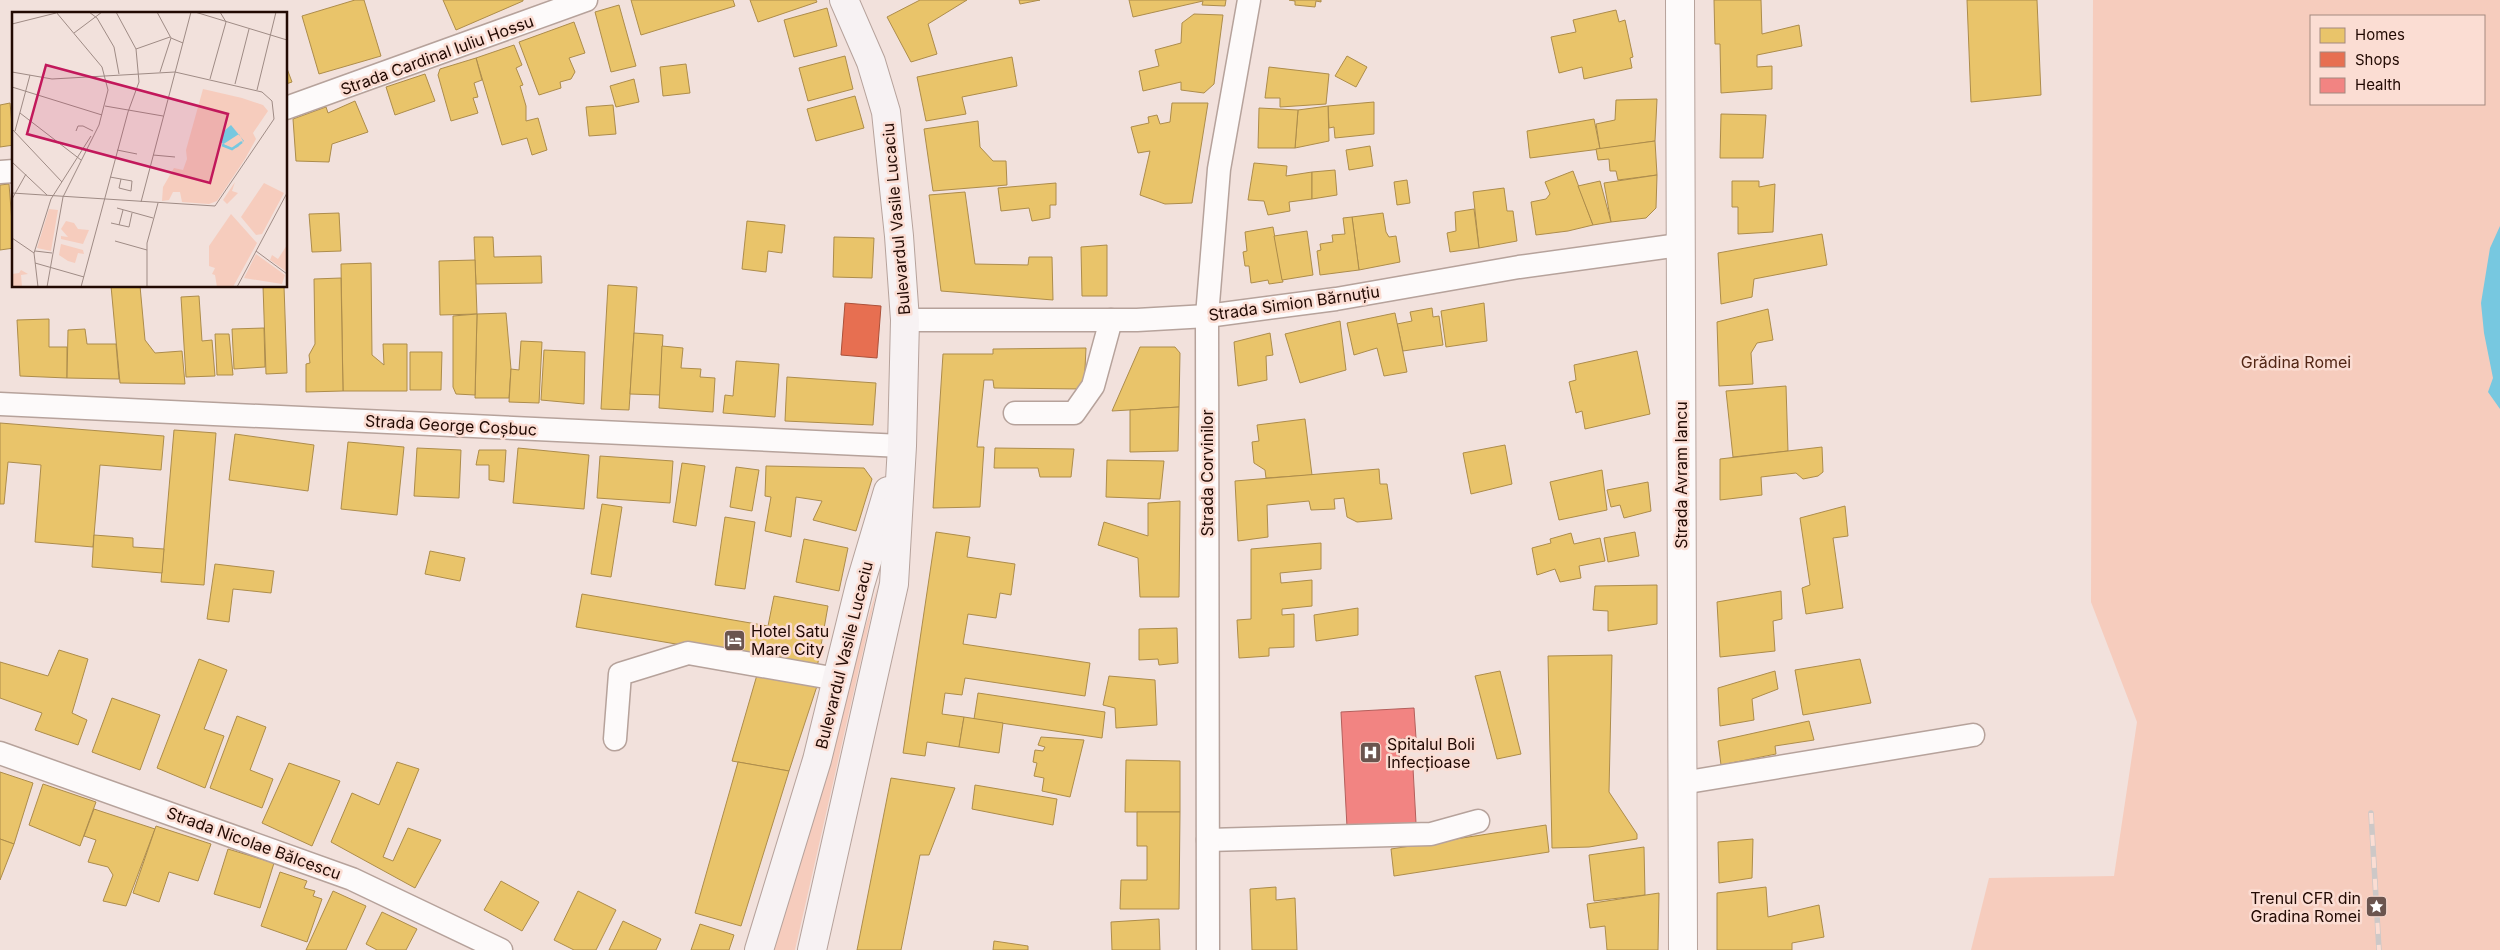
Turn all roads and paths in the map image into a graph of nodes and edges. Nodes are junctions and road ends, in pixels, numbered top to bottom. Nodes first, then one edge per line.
1 (586, 0) edge
2 (844, 0) edge
3 (1248, 0) edge
4 (1680, 0) edge
5 (288, 107) edge
6 (1679, 245) junction
7 (1207, 316) junction
8 (905, 320) junction
9 (1111, 320) junction
10 (0, 404) edge
11 (1015, 413) dead end
12 (902, 446) junction
13 (837, 679) junction
14 (1973, 735) dead end
15 (615, 739) dead end
16 (0, 753) edge
17 (1682, 783) junction
18 (1478, 821) dead end
19 (1208, 840) junction
20 (501, 950) edge
21 (758, 950) edge
22 (812, 950) edge
23 (1208, 950) edge
24 (1683, 950) edge

1 - 5 street, Strada Cardinal Iuliu Hossu
2 - 8 main road, Bulevardul Vasile Lucaciu
3 - 7 street, Strada Corvinilor
4 - 6 street, Strada Avram Iancu
6 - 7 street, Strada Simion Bărnuțiu
6 - 17 street, Strada Avram Iancu
7 - 9 street, Strada Simion Bărnuțiu
7 - 19 street, Strada Corvinilor
8 - 9 street, Strada Simion Bărnuțiu
8 - 12 main road, Bulevardul Vasile Lucaciu
9 - 11 street
10 - 12 street, Strada George Coșbuc
12 - 13 main road, Bulevardul Vasile Lucaciu
12 - 22 main road, Bulevardul Vasile Lucaciu
13 - 15 street
13 - 21 main road, Bulevardul Vasile Lucaciu
14 - 17 street
16 - 20 street, Strada Nicolae Bălcescu
17 - 24 street, Strada Avram Iancu
18 - 19 street
19 - 23 street, Strada Corvinilor

